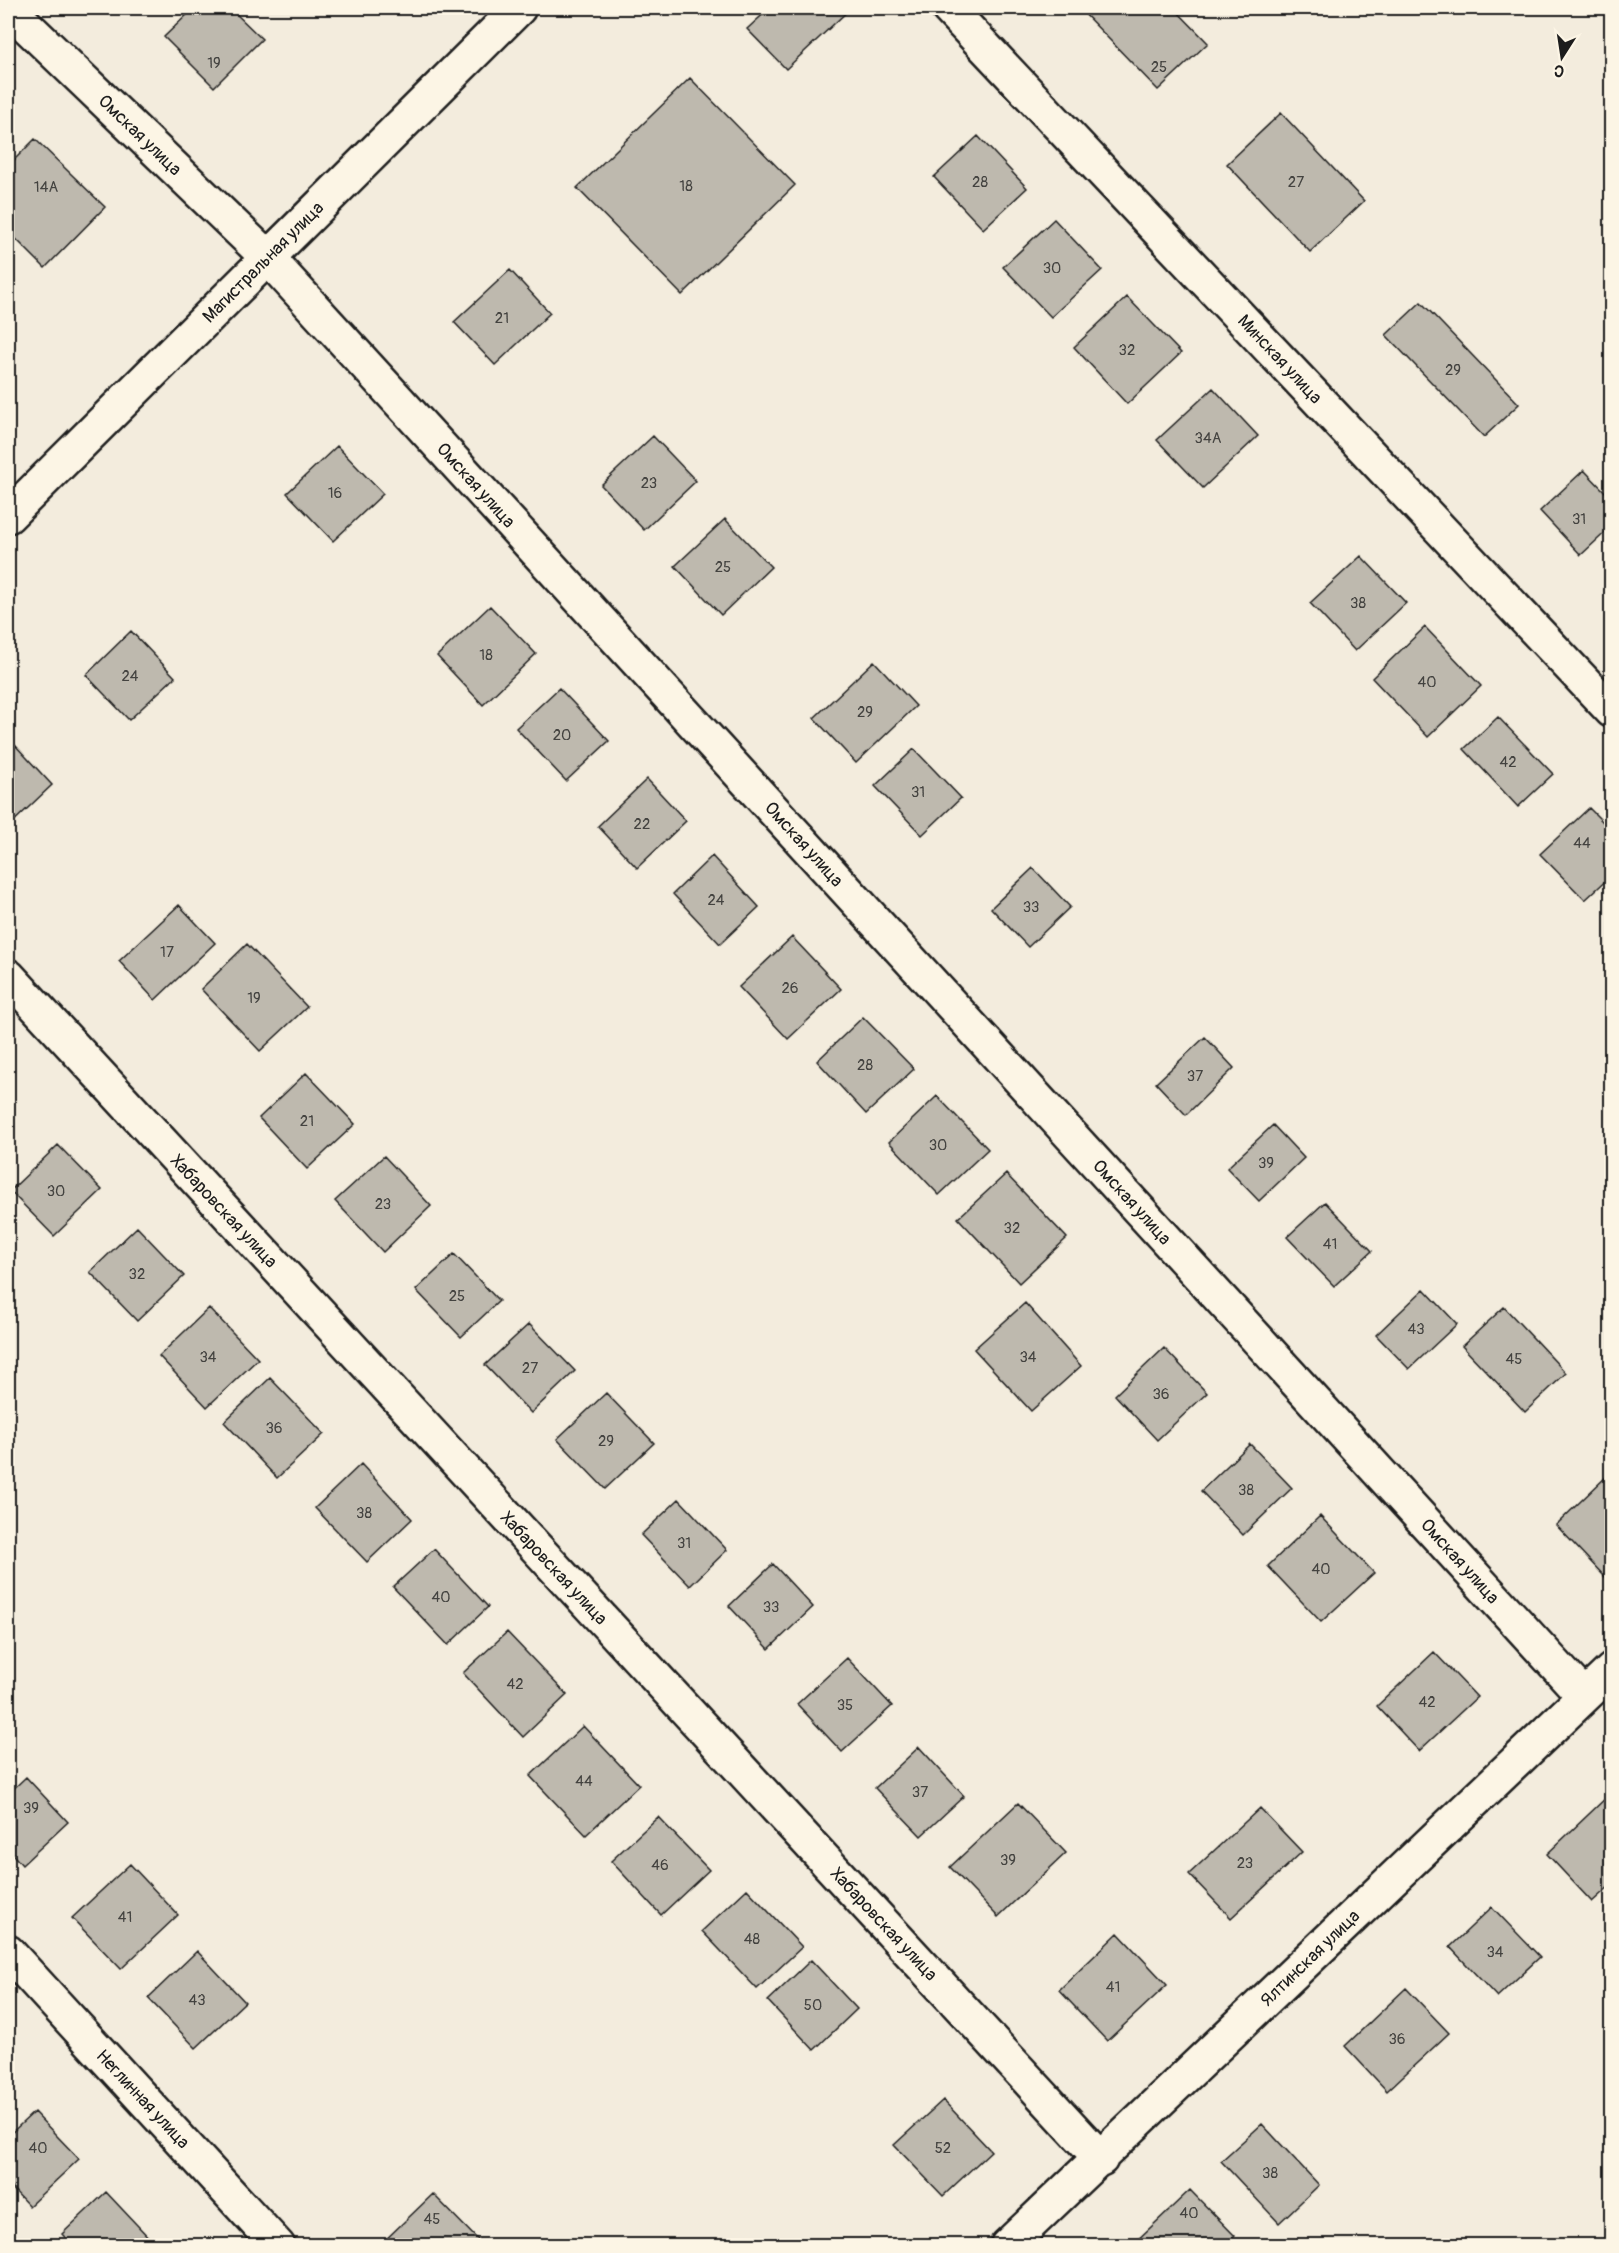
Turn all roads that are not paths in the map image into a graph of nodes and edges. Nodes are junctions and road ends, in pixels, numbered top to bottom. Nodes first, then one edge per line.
1 (8, 8) edge
2 (519, 8) edge
3 (948, 8) edge
4 (268, 258) junction
5 (8, 516) edge
6 (1611, 711) edge
7 (8, 976) edge
8 (1611, 1670) edge
9 (1584, 1696) junction
10 (8, 1952) edge
11 (1101, 2159) junction
12 (278, 2246) edge
13 (1007, 2246) edge

1 - 4 street, Омская улица
2 - 4 street, Магистральная улица
3 - 6 street, Минская улица
4 - 5 street, Магистральная улица
4 - 9 street, Омская улица
7 - 11 street, Хабаровская улица
8 - 9 street, Ялтинская улица
9 - 11 street, Ялтинская улица
10 - 12 street, Неглинная улица
11 - 13 street, Ялтинская улица

